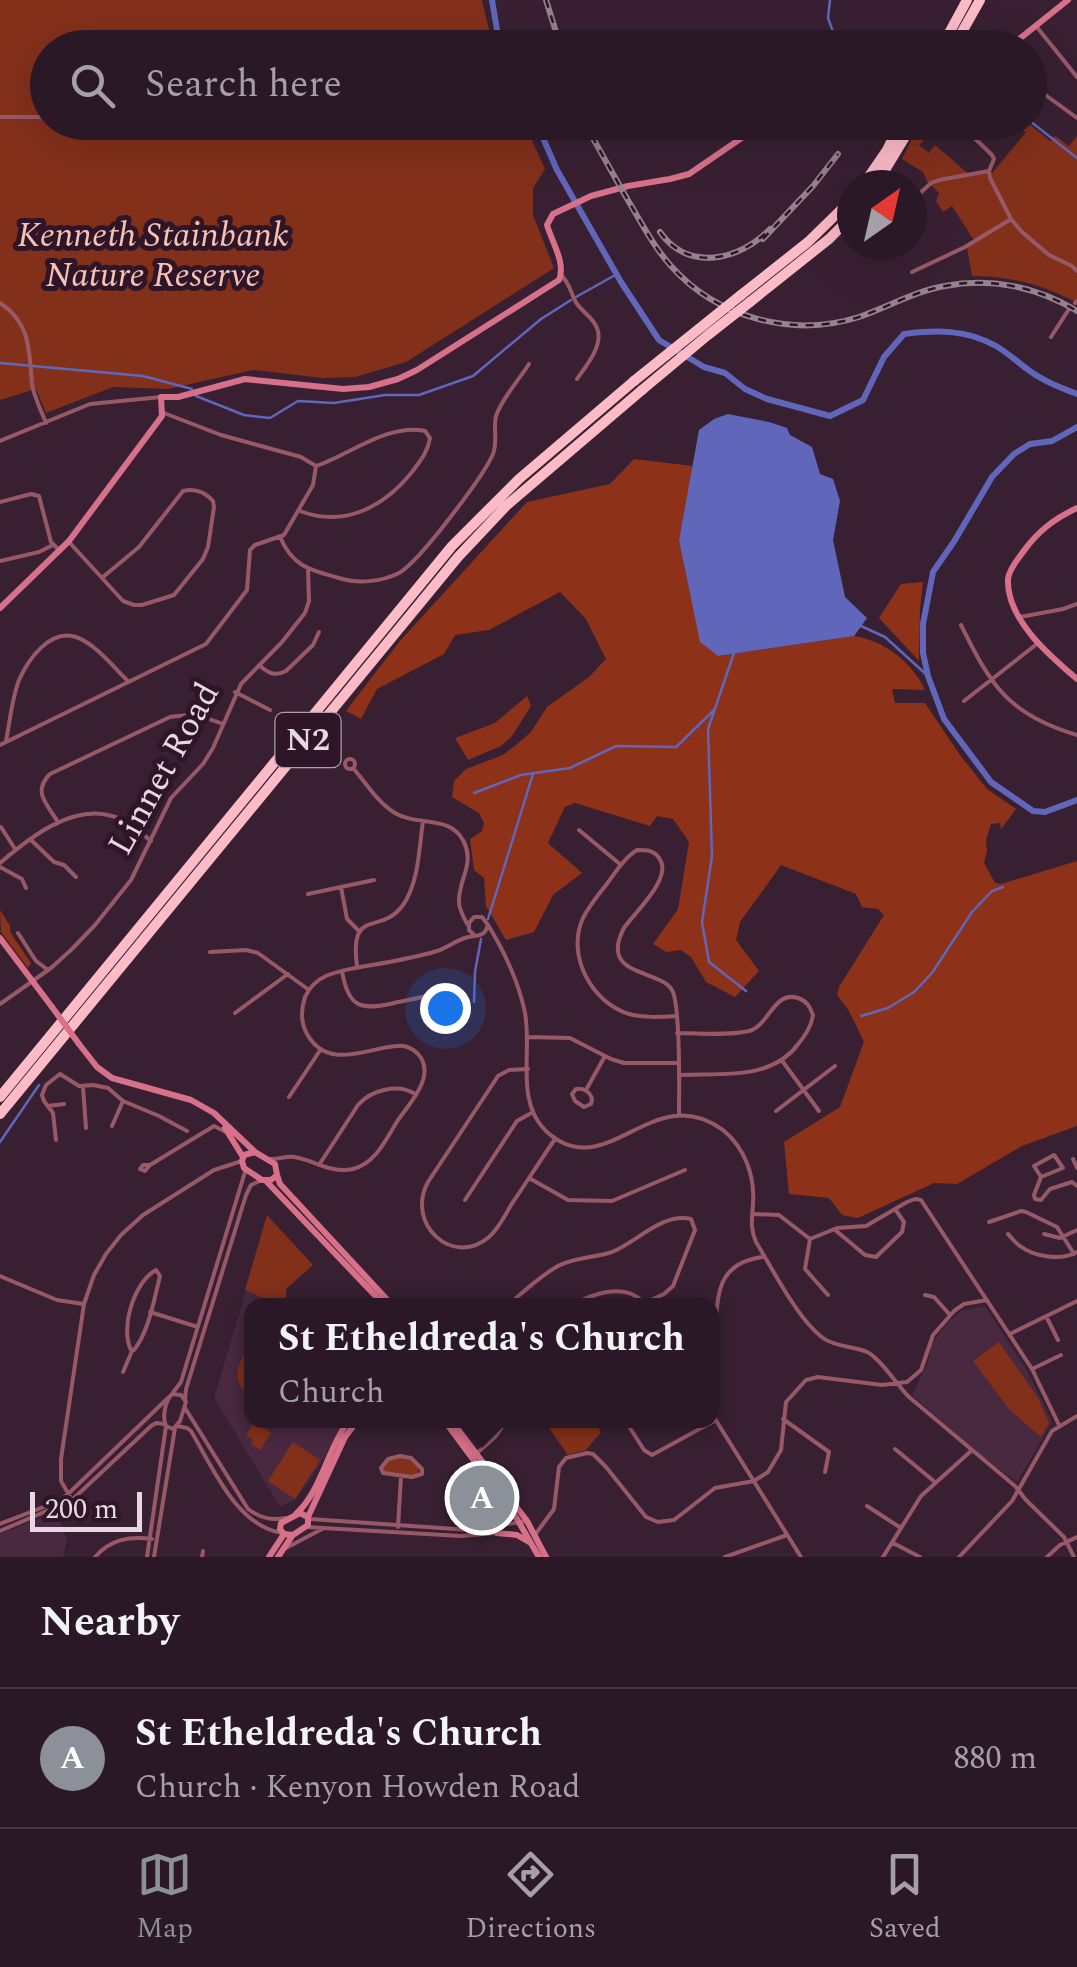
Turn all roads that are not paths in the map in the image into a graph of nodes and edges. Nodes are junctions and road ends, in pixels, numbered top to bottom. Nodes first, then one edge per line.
1 (967, 0) edge
2 (980, 0) edge
3 (1068, 0) edge
4 (1036, 26) junction
5 (951, 30) edge
6 (963, 30) edge
7 (1031, 30) edge
8 (1039, 30) edge
9 (1047, 40) edge
10 (1077, 77) edge
11 (1047, 96) edge
12 (0, 117) edge
13 (30, 117) edge
14 (1077, 118) edge
15 (739, 140) edge
16 (895, 140) edge
17 (898, 140) edge
18 (977, 140) edge
19 (874, 170) edge
20 (883, 170) edge
21 (989, 170) junction
22 (927, 187) edge
23 (837, 214) edge
24 (1011, 219) junction
25 (837, 231) edge
26 (912, 272) dead end
27 (1077, 272) edge
28 (562, 276) junction
29 (745, 299) junction
30 (0, 302) edge
31 (1069, 309) dead end
32 (1052, 337) dead end
33 (529, 364) dead end
34 (577, 379) dead end
35 (638, 386) junction
36 (160, 397) junction
37 (162, 413) junction
38 (46, 423) junction
39 (0, 441) edge
40 (316, 466) junction
41 (0, 502) edge
42 (1077, 508) edge
43 (300, 511) junction
44 (280, 537) junction
45 (69, 542) junction
46 (56, 548) junction
47 (0, 561) edge
48 (308, 568) junction
49 (102, 578) junction
50 (1077, 604) edge
51 (0, 608) edge
52 (1020, 617) junction
53 (961, 624) dead end
54 (319, 632) dead end
55 (1038, 644) junction
56 (259, 665) junction
57 (1077, 679) edge
58 (990, 680) junction
59 (129, 682) junction
60 (236, 692) junction
61 (964, 702) dead end
62 (270, 710) dead end
63 (223, 724) junction
64 (1077, 735) edge
65 (3, 744) edge
66 (354, 768) dead end
67 (423, 821) junction
68 (58, 822) junction
69 (1, 826) edge
70 (580, 830) dead end
71 (30, 839) junction
72 (151, 841) junction
73 (16, 850) junction
74 (622, 864) junction
75 (0, 865) edge
76 (76, 876) dead end
77 (374, 880) dead end
78 (341, 887) junction
79 (26, 888) dead end
80 (308, 894) dead end
81 (462, 914) junction
82 (472, 919) junction
83 (488, 925) junction
84 (468, 926) junction
85 (359, 931) junction
86 (18, 933) dead end
87 (474, 936) junction
88 (482, 936) junction
89 (0, 938) edge
90 (460, 939) junction
91 (499, 943) junction
92 (210, 952) dead end
93 (357, 968) junction
94 (48, 970) junction
95 (342, 971) junction
96 (288, 974) junction
97 (33, 981) junction
98 (309, 990) junction
99 (434, 994) dead end
100 (0, 1004) edge
101 (235, 1013) dead end
102 (676, 1016) junction
103 (677, 1033) junction
104 (528, 1038) junction
105 (321, 1049) junction
106 (605, 1056) junction
107 (782, 1061) junction
108 (678, 1062) junction
109 (835, 1066) dead end
110 (528, 1069) junction
111 (678, 1075) junction
112 (112, 1078) junction
113 (83, 1087) junction
114 (108, 1088) junction
115 (803, 1089) junction
116 (586, 1090) dead end
117 (416, 1094) junction
118 (0, 1097) edge
119 (290, 1097) dead end
120 (123, 1101) junction
121 (64, 1104) dead end
122 (48, 1106) junction
123 (207, 1109) junction
124 (776, 1111) dead end
125 (819, 1111) dead end
126 (533, 1112) junction
127 (0, 1114) edge
128 (678, 1115) junction
129 (112, 1126) dead end
130 (86, 1128) dead end
131 (187, 1131) dead end
132 (227, 1132) junction
133 (555, 1138) junction
134 (56, 1140) dead end
135 (255, 1152) junction
136 (266, 1158) junction
137 (298, 1159) junction
138 (1073, 1160) dead end
139 (150, 1164) dead end
140 (243, 1164) junction
141 (319, 1165) junction
142 (1077, 1168) edge
143 (685, 1170) dead end
144 (277, 1172) junction
145 (1041, 1177) junction
146 (529, 1178) junction
147 (264, 1181) junction
148 (1077, 1186) edge
149 (465, 1200) dead end
150 (896, 1209) junction
151 (752, 1214) junction
152 (989, 1222) dead end
153 (834, 1229) junction
154 (1077, 1230) edge
155 (321, 1232) junction
156 (1008, 1234) dead end
157 (1044, 1234) dead end
158 (1064, 1237) junction
159 (810, 1239) junction
160 (1075, 1253) edge
161 (765, 1257) junction
162 (0, 1276) edge
163 (365, 1279) junction
164 (828, 1294) dead end
165 (925, 1295) dead end
166 (379, 1298) edge
167 (385, 1298) edge
168 (517, 1298) edge
169 (595, 1298) edge
170 (639, 1298) edge
171 (656, 1298) edge
172 (718, 1298) edge
173 (987, 1300) junction
174 (1077, 1301) edge
175 (84, 1304) junction
176 (150, 1312) junction
177 (950, 1315) junction
178 (1046, 1316) junction
179 (201, 1328) junction
180 (1010, 1334) junction
181 (1058, 1340) dead end
182 (132, 1351) junction
183 (1061, 1355) dead end
184 (1032, 1369) junction
185 (123, 1372) dead end
186 (896, 1384) junction
187 (171, 1396) junction
188 (185, 1400) junction
189 (185, 1408) junction
190 (1077, 1416) edge
191 (783, 1419) junction
192 (165, 1425) junction
193 (719, 1425) edge
194 (1059, 1425) junction
195 (176, 1427) junction
196 (343, 1428) edge
197 (352, 1428) edge
198 (454, 1428) edge
199 (501, 1428) edge
200 (630, 1428) edge
201 (697, 1428) edge
202 (895, 1449) dead end
203 (971, 1451) junction
204 (474, 1456) junction
205 (825, 1472) dead end
206 (401, 1476) junction
207 (754, 1481) junction
208 (935, 1482) junction
209 (1018, 1492) junction
210 (70, 1497) junction
211 (867, 1506) dead end
212 (512, 1512) junction
213 (296, 1514) junction
214 (286, 1518) junction
215 (308, 1521) junction
216 (0, 1524) edge
217 (525, 1524) junction
218 (507, 1525) junction
219 (326, 1527) junction
220 (397, 1528) junction
221 (902, 1528) junction
222 (0, 1531) edge
223 (497, 1532) junction
224 (286, 1534) junction
225 (788, 1534) junction
226 (1077, 1537) edge
227 (153, 1539) junction
228 (531, 1540) junction
229 (1066, 1541) junction
230 (892, 1543) junction
231 (280, 1553) edge
232 (95, 1557) edge
233 (151, 1557) edge
234 (269, 1557) edge
235 (542, 1557) edge
236 (725, 1557) edge
237 (802, 1557) edge
238 (883, 1557) edge
239 (920, 1557) edge
240 (959, 1557) edge
241 (1047, 1557) edge
242 (1074, 1557) edge

1 - 5 highway
2 - 6 highway
3 - 4 street
4 - 7 street
4 - 8 street
9 - 10 street
11 - 14 street
12 - 13 street
15 - 28 street
16 - 19 highway
17 - 20 highway
18 - 21 street
21 - 22 street
21 - 24 street
23 - 29 highway, N2
24 - 26 street
24 - 27 street
25 - 29 highway, N2
28 - 34 street
28 - 36 street
29 - 35 highway, N2, bridge
30 - 38 street
31 - 32 street
33 - 48 street
35 - 118 highway, N2
35 - 127 highway, N2
36 - 37 street
36 - 38 street
37 - 40 street
37 - 45 street
38 - 39 street
40 - 43 street
40 - 43 street
41 - 46 street
42 - 52 street
43 - 44 street
44 - 48 street
44 - 59 street
45 - 46 street
45 - 49 street
46 - 47 street
46 - 51 street
48 - 56 street, Linnet Road
49 - 49 street
50 - 52 street
52 - 55 street
53 - 58 street
54 - 56 street
55 - 57 street
55 - 58 street
56 - 60 street, Linnet Road
58 - 61 street
58 - 64 street
59 - 65 street
59 - 65 street
60 - 62 street
60 - 63 street, Linnet Road
63 - 68 street
63 - 72 street, Linnet Road
66 - 67 street
67 - 81 street
67 - 85 street
68 - 71 street
68 - 72 street
69 - 73 street
70 - 74 street
71 - 73 street
71 - 76 street
72 - 94 street, Linnet Road
73 - 75 street
74 - 102 street
74 - 102 street
75 - 79 street
77 - 78 street
78 - 80 street
78 - 85 street
81 - 82 street
81 - 84 street
82 - 83 street
82 - 84 street
83 - 88 street
83 - 91 street
84 - 87 street
84 - 90 street
85 - 93 street
86 - 94 street
87 - 88 street
87 - 90 street
88 - 91 street
89 - 97 street
90 - 93 street
91 - 104 street
92 - 96 street
93 - 95 street
94 - 97 street, Linnet Road
95 - 98 street
95 - 99 street
96 - 98 street
96 - 101 street
97 - 100 street, Linnet Road
97 - 112 street, bridge
98 - 105 street
102 - 103 street
103 - 107 street
103 - 108 street
104 - 106 street
104 - 110 street
105 - 117 street
105 - 119 street
106 - 108 street
106 - 116 street
107 - 111 street
107 - 115 street
108 - 111 street
109 - 115 street
110 - 126 street
110 - 146 street
111 - 128 street
112 - 114 street
112 - 123 street
113 - 114 street
113 - 122 street
113 - 130 street
114 - 120 street
115 - 124 street
115 - 125 street
117 - 141 street
117 - 141 street
120 - 129 street
120 - 131 street
121 - 122 street
122 - 134 street
123 - 132 street
123 - 135 street
126 - 133 street
126 - 149 street
128 - 133 street
128 - 151 street
132 - 139 street
132 - 140 street
133 - 146 street
135 - 136 street
135 - 140 street
136 - 137 street
136 - 144 street
137 - 141 street
137 - 144 street
138 - 142 street
140 - 147 street
140 - 175 street
140 - 179 street
143 - 146 street
144 - 147 street
144 - 155 street
145 - 145 street
145 - 148 street
147 - 155 street
147 - 179 street
150 - 153 street
150 - 153 street
150 - 173 street
151 - 159 street
151 - 161 street
152 - 158 street
153 - 159 street
154 - 158 street
155 - 163 street
156 - 160 street
157 - 158 street
158 - 160 street
159 - 164 street
161 - 172 street
161 - 186 street
162 - 175 street
163 - 166 street
163 - 167 street
165 - 177 street
168 - 171 street
169 - 170 street
173 - 177 street
173 - 180 street
174 - 178 street
175 - 210 street
176 - 179 street
176 - 182 street
176 - 182 street
177 - 186 street
178 - 180 street
178 - 181 street
179 - 187 street
179 - 188 street
180 - 184 street
182 - 185 street
183 - 184 street
184 - 194 street
186 - 191 street
186 - 203 street
187 - 188 street
187 - 192 street
187 - 210 street
188 - 189 street
189 - 195 street
189 - 214 street
190 - 194 street
191 - 205 street
191 - 207 street
192 - 195 street
192 - 210 street
192 - 227 street
193 - 207 street
194 - 209 street
195 - 224 street
195 - 227 street
196 - 213 street
197 - 215 street
198 - 204 street
199 - 204 street
200 - 201 street
202 - 208 street
203 - 208 street
203 - 209 street
204 - 212 street
204 - 217 street
206 - 206 street
206 - 220 street
207 - 225 street
207 - 228 street
208 - 221 street
209 - 229 street
209 - 240 street
210 - 216 street
210 - 222 street
211 - 221 street
212 - 217 street
212 - 218 street
213 - 214 street
213 - 215 street
214 - 224 street
215 - 219 street
215 - 220 street
215 - 224 street
217 - 218 street
217 - 223 street
217 - 228 street
218 - 220 street
219 - 220 street
219 - 231 street
220 - 223 street
221 - 230 street
223 - 228 street
224 - 231 street
224 - 234 street
225 - 236 street
225 - 237 street
226 - 229 street
227 - 232 street
227 - 233 street
228 - 235 street
229 - 241 street
229 - 242 street
230 - 238 street
230 - 239 street

